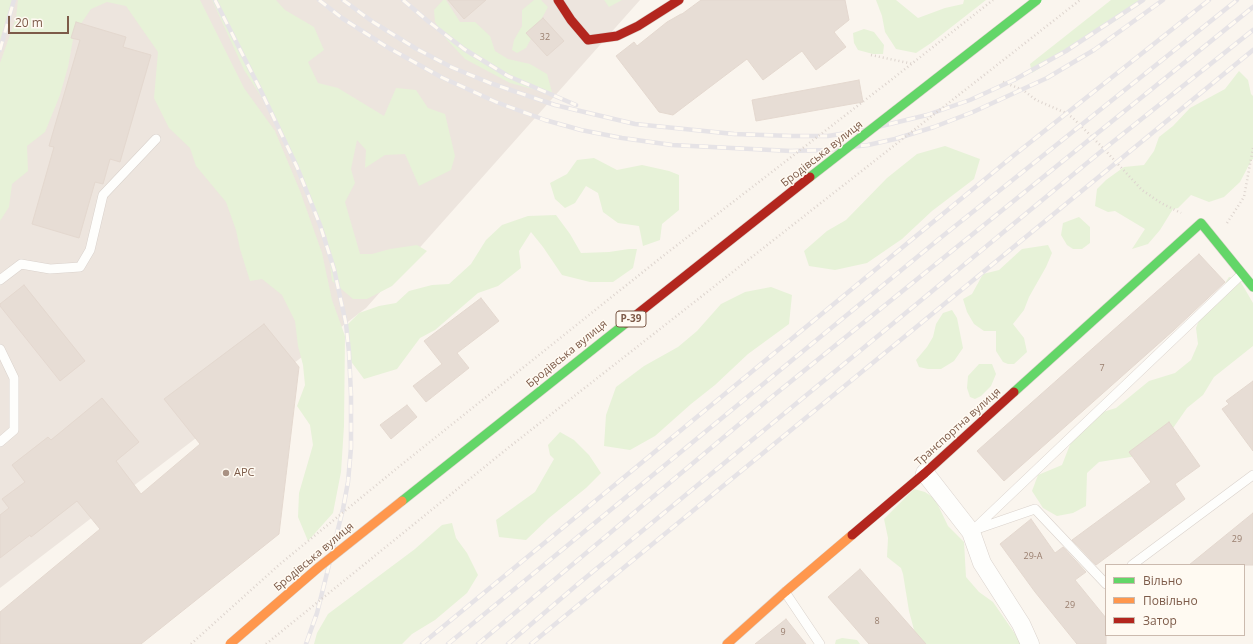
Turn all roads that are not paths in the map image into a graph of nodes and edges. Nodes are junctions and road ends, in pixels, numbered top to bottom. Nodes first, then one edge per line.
1 (558, 0) edge
2 (1038, 0) edge
3 (677, 1) edge
4 (156, 139) dead end
5 (1242, 274) junction
6 (0, 280) edge
7 (1252, 283) edge
8 (0, 349) edge
9 (0, 442) edge
10 (925, 473) junction
11 (1253, 475) edge
12 (970, 532) junction
13 (1133, 564) edge
14 (1105, 583) edge
15 (785, 592) junction
16 (230, 644) edge
17 (727, 644) edge
18 (820, 644) edge
19 (1030, 644) edge

1 - 3 main road
2 - 16 main road, Бродівська вулиця / Р-39, bridge
4 - 6 lane
5 - 7 main road
5 - 10 main road, Транспортна вулиця
5 - 12 lane
8 - 9 lane
10 - 12 street
10 - 15 main road, Транспортна вулиця
11 - 13 lane
12 - 14 lane
12 - 19 street
15 - 17 main road, Транспортна вулиця
15 - 18 lane

